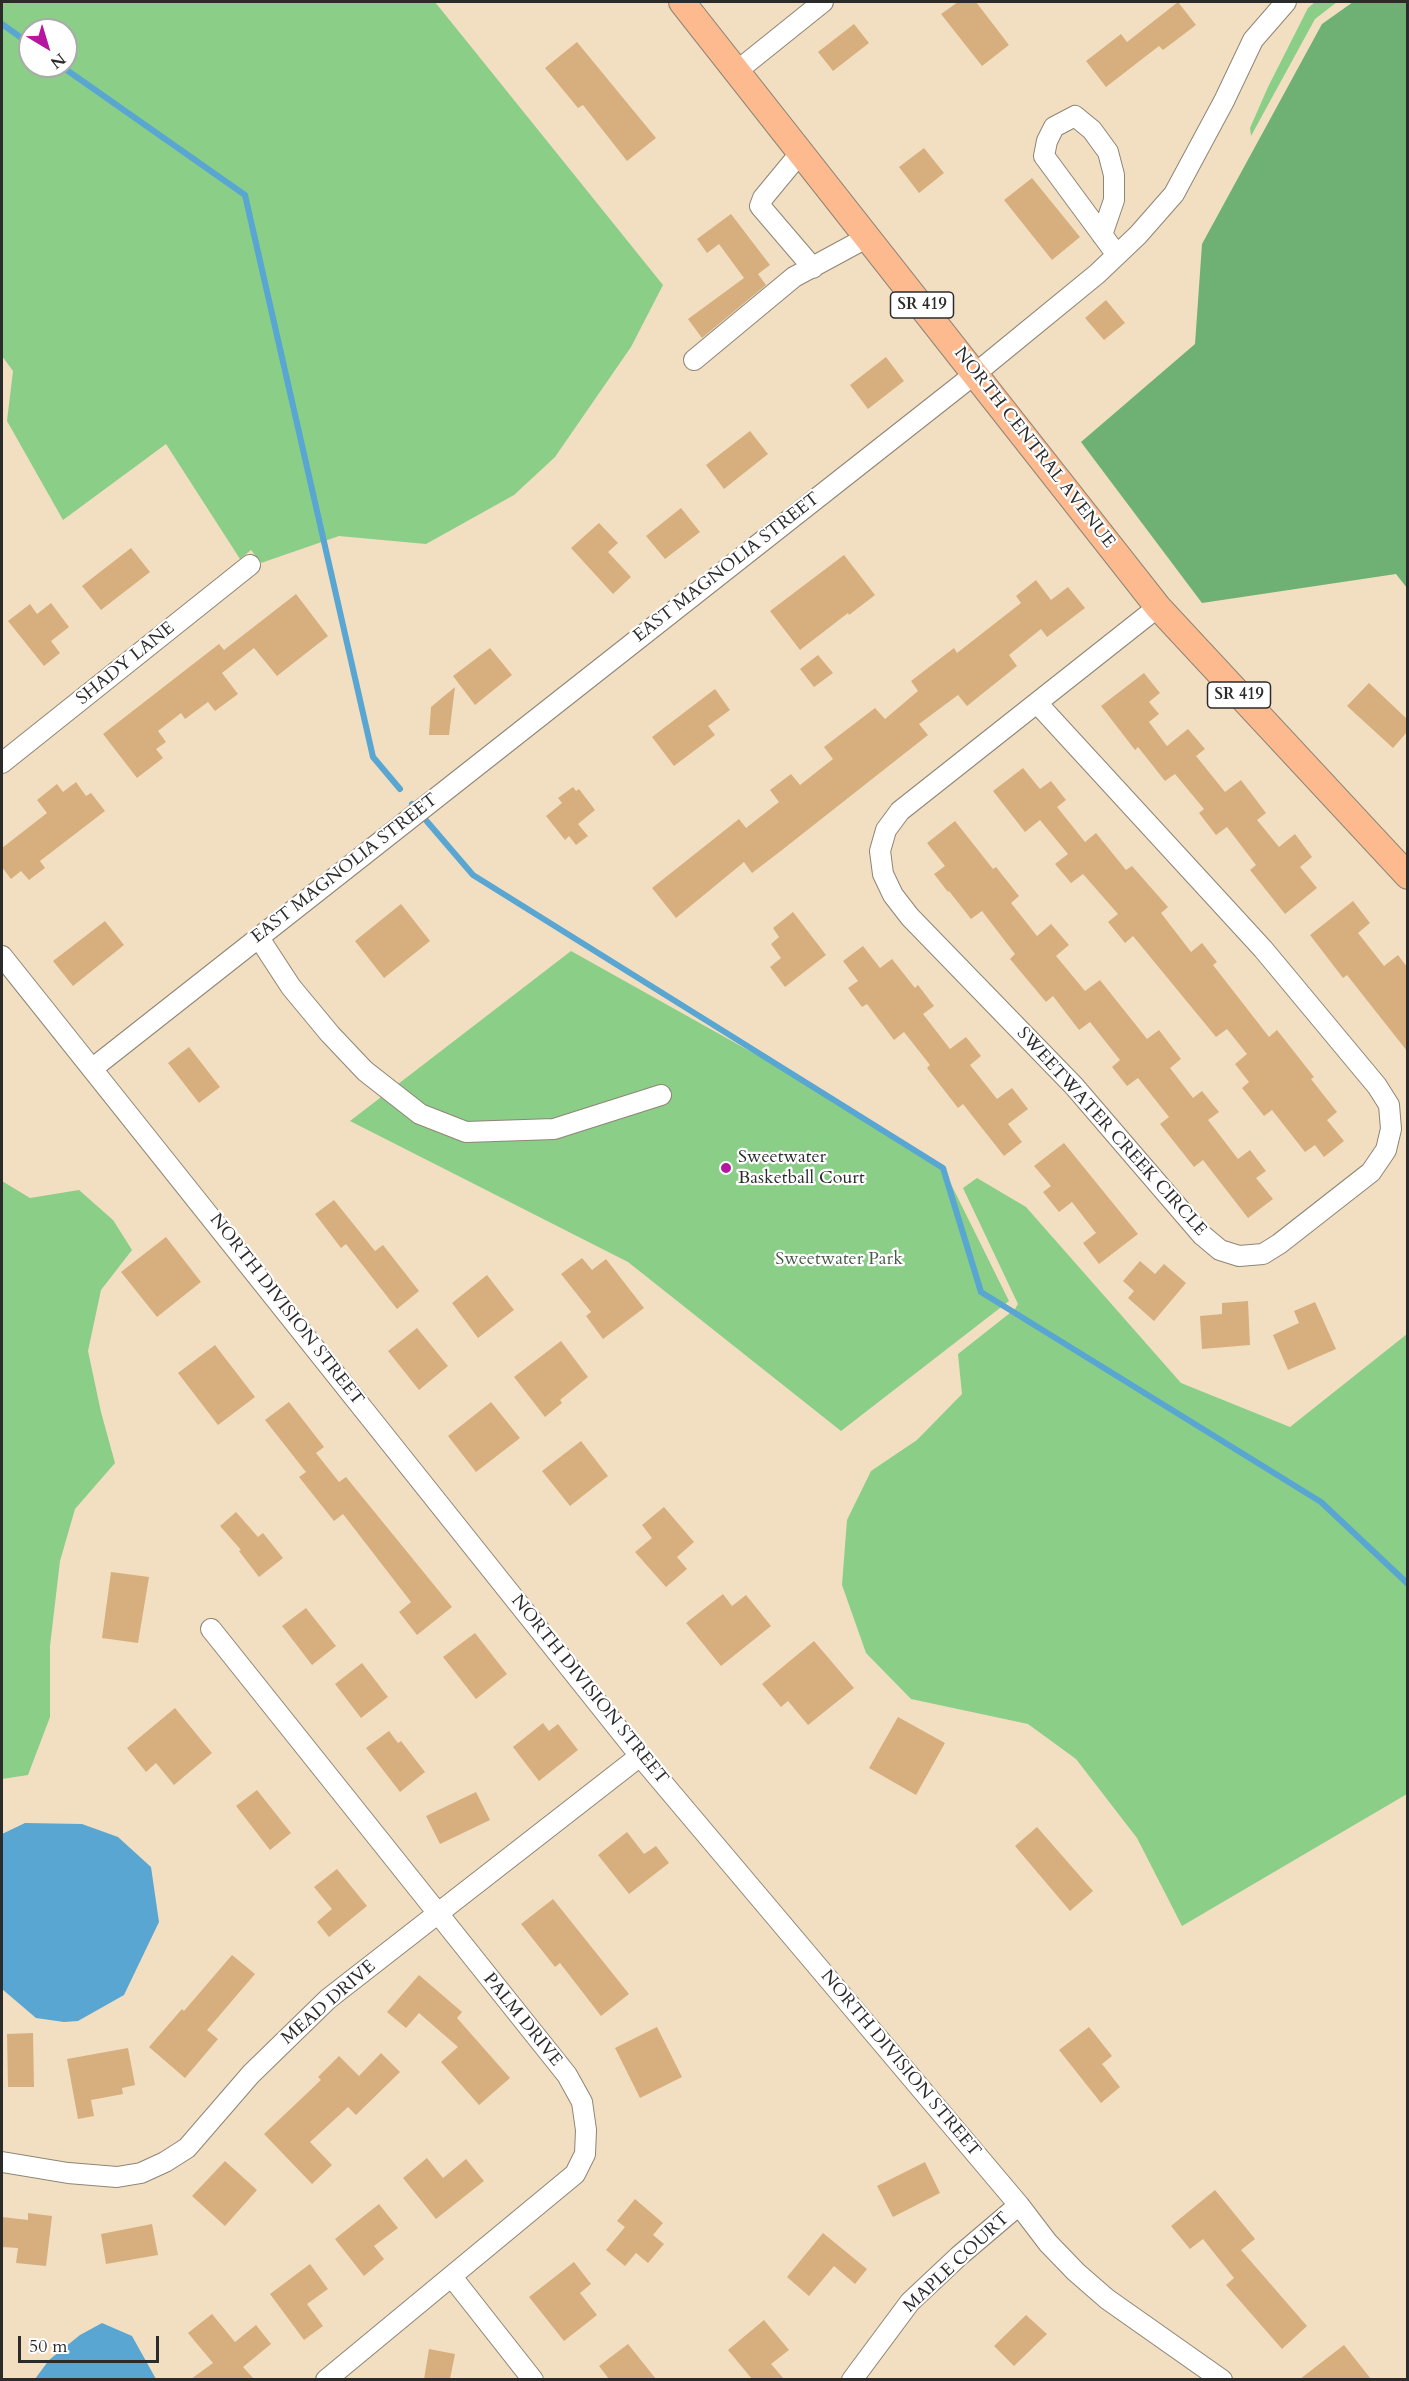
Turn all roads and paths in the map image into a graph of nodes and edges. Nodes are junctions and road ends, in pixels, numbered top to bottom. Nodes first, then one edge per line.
1 (682, 2) edge
2 (824, 2) edge
3 (1286, 2) edge
4 (737, 71) junction
5 (801, 152) junction
6 (1102, 235) junction
7 (868, 237) junction
8 (1117, 255) junction
9 (813, 268) junction
10 (694, 360) dead end
11 (976, 373) junction
12 (250, 565) dead end
13 (1158, 607) junction
14 (1037, 704) junction
15 (2, 763) edge
16 (1407, 876) edge
17 (259, 938) junction
18 (2, 956) edge
19 (93, 1068) junction
20 (661, 1095) dead end
21 (212, 1629) dead end
22 (640, 1756) junction
23 (437, 1914) junction
24 (2, 2162) edge
25 (1019, 2205) junction
26 (452, 2277) junction
27 (326, 2379) edge
28 (533, 2379) edge
29 (852, 2379) edge
30 (1222, 2379) edge

1 - 4 main road, NORTH CENTRAL AVENUE / SR 419
2 - 4 street
3 - 8 street, EAST MAGNOLIA STREET
4 - 5 main road, NORTH CENTRAL AVENUE / SR 419
5 - 7 main road, NORTH CENTRAL AVENUE / SR 419
5 - 9 street
6 - 6 street
6 - 8 street
7 - 9 street
7 - 11 main road, NORTH CENTRAL AVENUE / SR 419
8 - 11 street, EAST MAGNOLIA STREET
9 - 10 street
11 - 13 main road, NORTH CENTRAL AVENUE / SR 419
11 - 17 street, EAST MAGNOLIA STREET
12 - 15 street, SHADY LANE
13 - 14 street, SWEETWATER CREEK CIRCLE
13 - 16 main road, NORTH CENTRAL AVENUE / SR 419
14 - 14 street, SWEETWATER CREEK CIRCLE
17 - 19 street, EAST MAGNOLIA STREET
17 - 20 street
18 - 19 street, NORTH DIVISION STREET
19 - 22 street, NORTH DIVISION STREET
21 - 23 street, PALM DRIVE
22 - 23 street, MEAD DRIVE
22 - 25 street, NORTH DIVISION STREET
23 - 24 street, MEAD DRIVE
23 - 26 street, PALM DRIVE
25 - 29 street, MAPLE COURT
25 - 30 street, NORTH DIVISION STREET
26 - 27 street, PALM DRIVE
26 - 28 street

